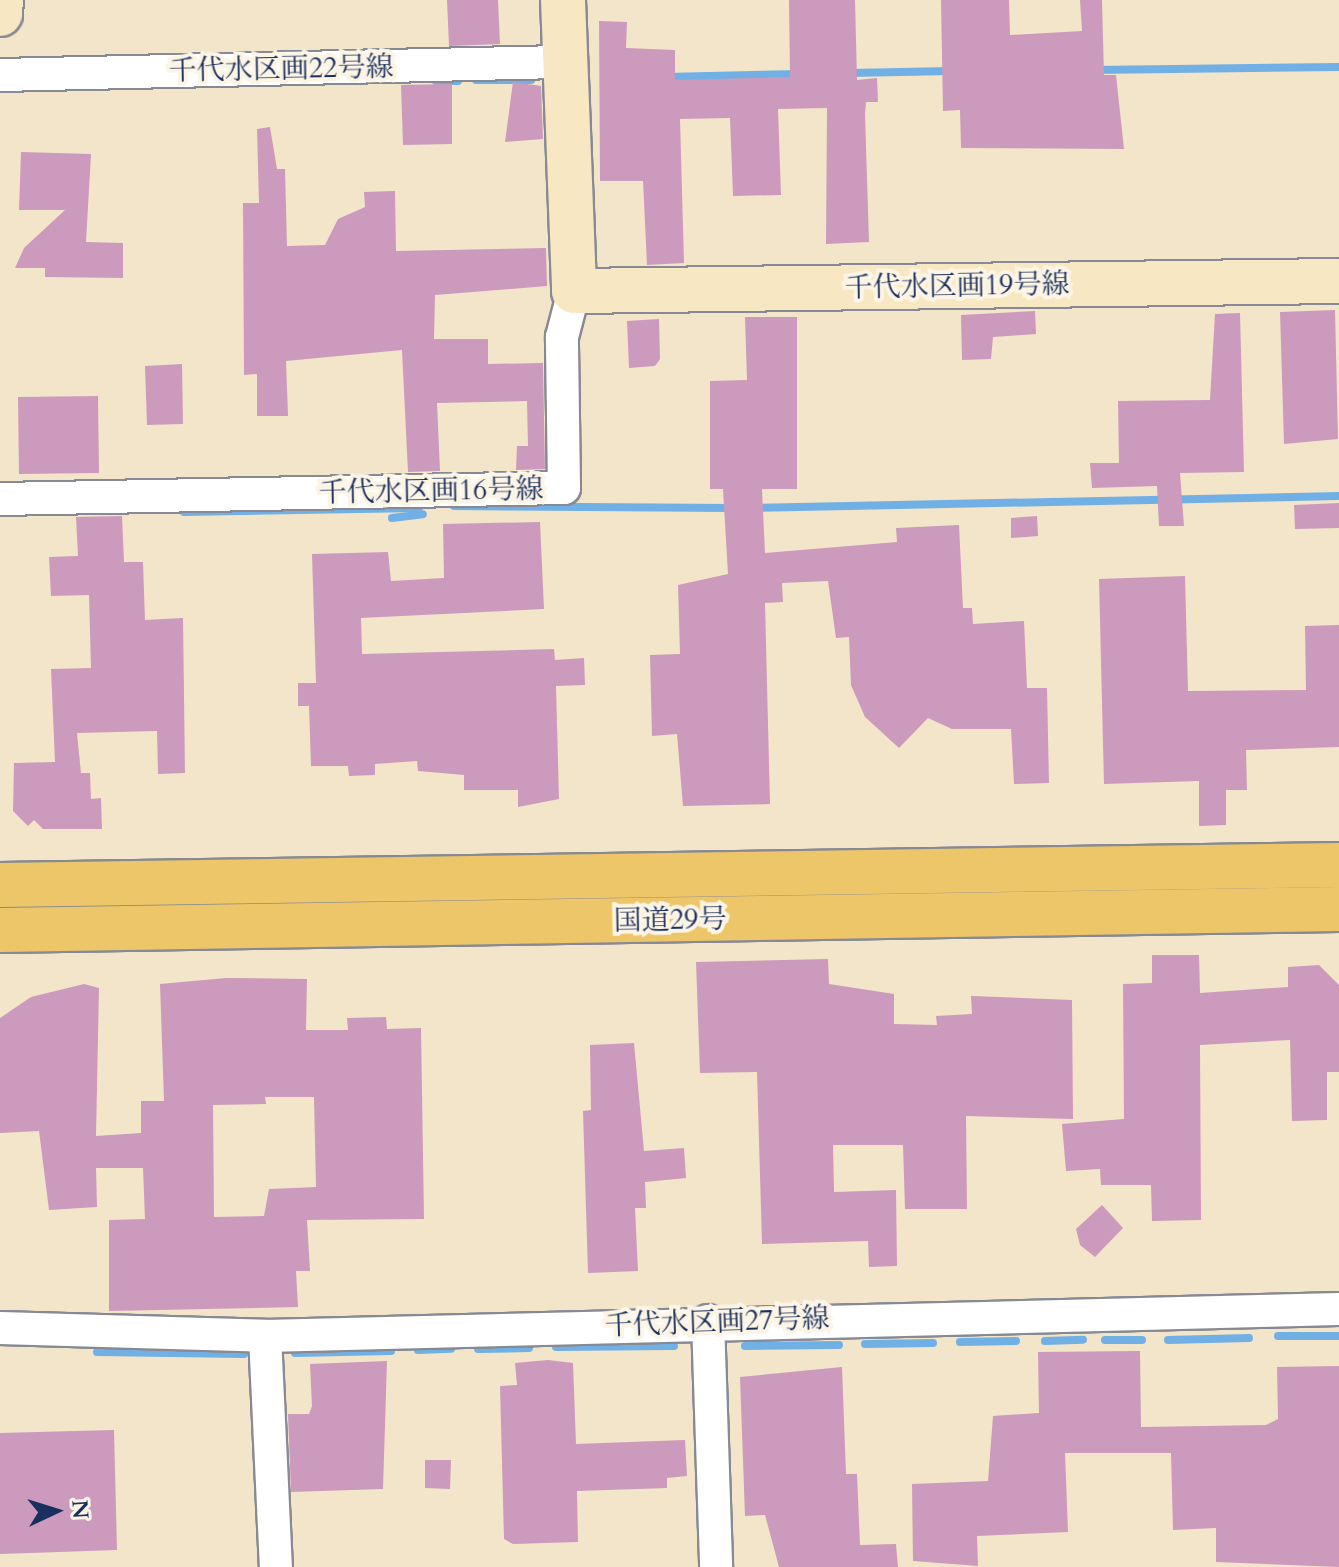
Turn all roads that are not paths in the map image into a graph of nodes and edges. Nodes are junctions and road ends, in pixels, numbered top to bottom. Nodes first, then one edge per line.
1 (1, 0) edge
2 (563, 0) edge
3 (0, 14) edge
4 (561, 62) junction
5 (0, 75) edge
6 (1339, 281) edge
7 (574, 291) junction
8 (0, 499) edge
9 (1339, 865) edge
10 (0, 885) edge
11 (1339, 909) edge
12 (0, 930) edge
13 (1339, 1309) edge
14 (708, 1321) junction
15 (0, 1328) edge
16 (265, 1336) junction
17 (276, 1567) edge
18 (716, 1567) edge

1 - 3 street
2 - 4 street, 千代水区画16号線
4 - 5 street, 千代水区画22号線
4 - 7 street, 千代水区画16号線
6 - 7 street, 千代水区画19号線
7 - 8 street, 千代水区画16号線
9 - 10 highway, 国道29号
11 - 12 highway, 国道29号
13 - 14 street, 千代水区画27号線
14 - 16 street, 千代水区画27号線
14 - 18 street
15 - 16 street, 千代水区画27号線
16 - 17 street

